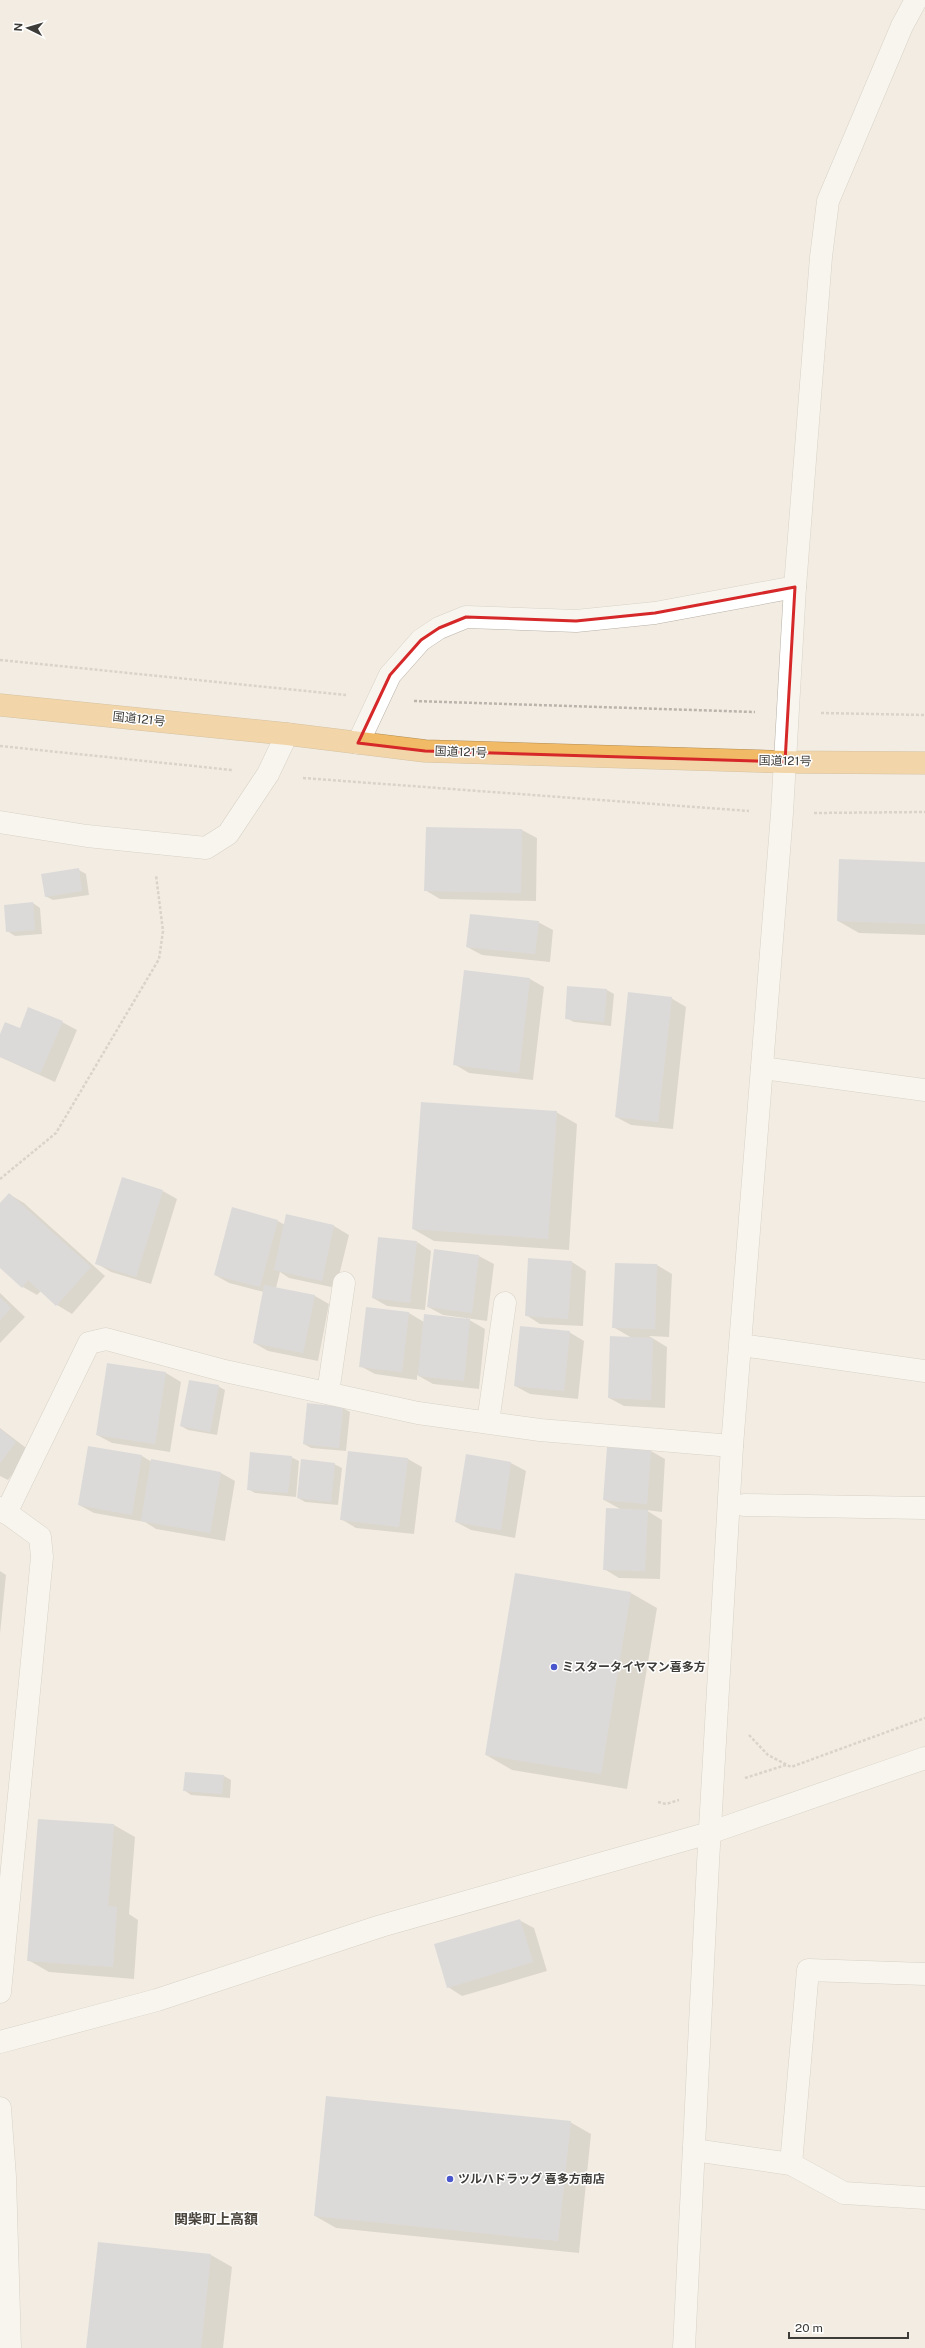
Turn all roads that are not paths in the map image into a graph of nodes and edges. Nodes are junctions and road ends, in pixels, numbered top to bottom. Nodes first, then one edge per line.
1 (916, 0) edge
2 (795, 587) junction
3 (0, 705) edge
4 (287, 734) junction
5 (358, 743) junction
6 (785, 762) junction
7 (925, 763) edge
8 (0, 822) edge
9 (762, 1068) junction
10 (925, 1090) edge
11 (344, 1283) dead end
12 (505, 1303) dead end
13 (741, 1345) junction
14 (925, 1371) edge
15 (328, 1393) junction
16 (488, 1422) junction
17 (732, 1446) junction
18 (744, 1505) dead end
19 (925, 1508) edge
20 (3, 1511) edge
21 (925, 1758) edge
22 (709, 1833) junction
23 (925, 1974) edge
24 (0, 1992) edge
25 (0, 2042) edge
26 (0, 2108) edge
27 (694, 2150) junction
28 (791, 2164) junction
29 (3, 2178) edge
30 (925, 2198) edge
31 (10, 2348) edge
32 (684, 2348) edge

1 - 2 street
2 - 5 street
2 - 6 street
3 - 4 highway, 国道121号
4 - 5 highway, 国道121号
4 - 8 street
5 - 6 highway, 国道121号
6 - 7 highway, 国道121号
6 - 9 street
9 - 10 street
9 - 13 street
11 - 15 street
12 - 16 street
13 - 14 street
13 - 17 street
15 - 16 street
15 - 20 street
16 - 17 street
17 - 22 street
18 - 19 street
20 - 24 street
21 - 22 street
22 - 25 street
22 - 27 street
23 - 28 street
26 - 29 street
27 - 28 street
27 - 32 street
28 - 30 street
29 - 31 street

